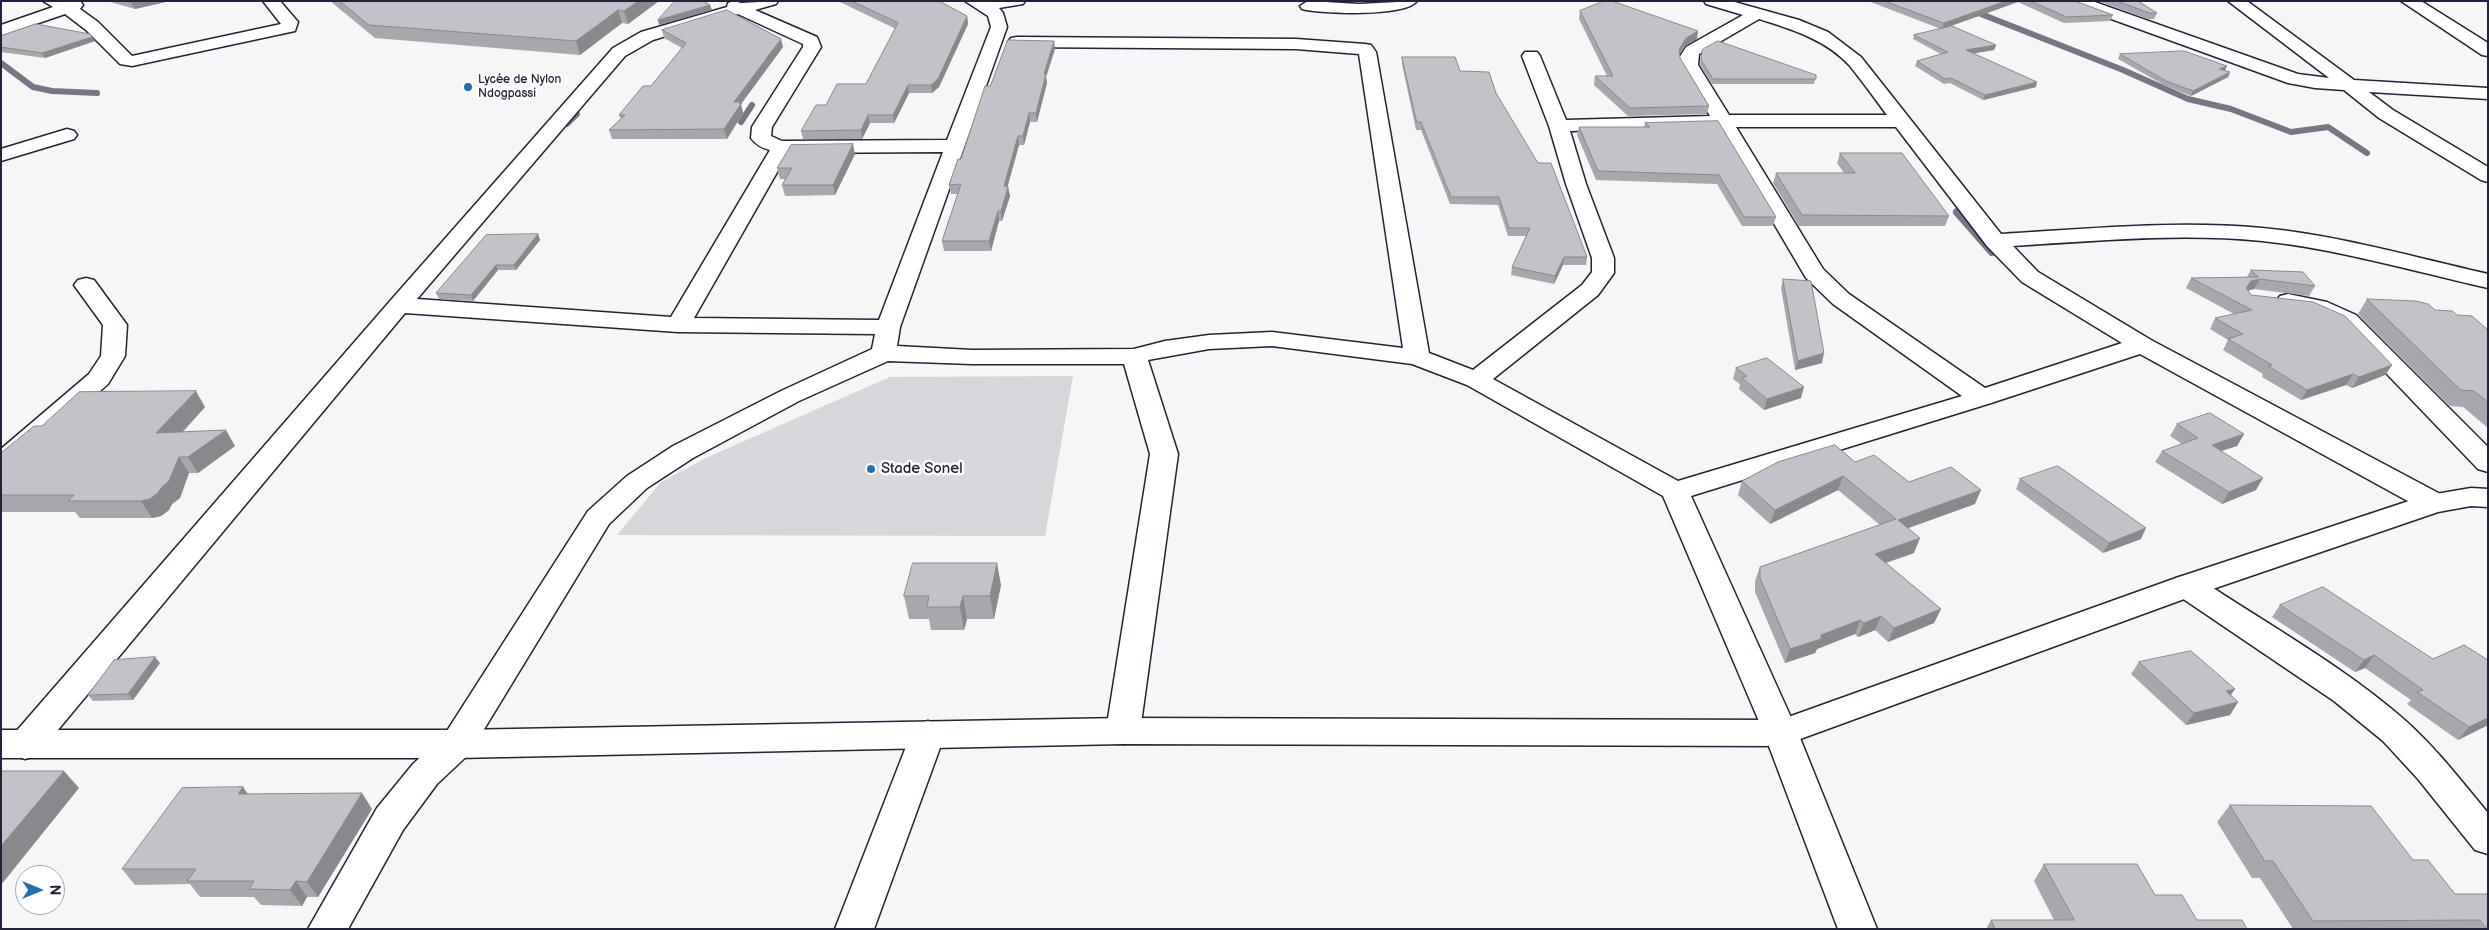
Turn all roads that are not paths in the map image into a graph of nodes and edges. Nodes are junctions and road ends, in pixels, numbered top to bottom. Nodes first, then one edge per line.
1 (52, 1) edge
2 (87, 1) edge
3 (770, 1) edge
4 (1017, 1) edge
5 (1409, 1) edge
6 (1712, 1) edge
7 (2236, 1) edge
8 (2408, 1) edge
9 (273, 2) edge
10 (2085, 3) edge
11 (978, 4) edge
12 (731, 5) edge
13 (1308, 6) dead end
14 (69, 7) junction
15 (1758, 14) junction
16 (1, 31) edge
17 (994, 42) junction
18 (2488, 51) edge
19 (1531, 56) dead end
20 (2351, 85) junction
21 (2488, 94) edge
22 (1725, 121) junction
23 (1903, 121) junction
24 (1559, 126) junction
25 (67, 135) dead end
26 (956, 146) junction
27 (782, 147) junction
28 (1, 155) edge
29 (2488, 176) edge
30 (1995, 241) junction
31 (2488, 281) edge
32 (86, 285) dead end
33 (2264, 299) edge
34 (399, 305) junction
35 (678, 324) junction
36 (886, 340) junction
37 (2142, 344) junction
38 (1134, 356) junction
39 (1417, 357) junction
40 (1476, 380) junction
41 (1982, 398) junction
42 (2488, 463) edge
43 (1, 464) edge
44 (1675, 491) junction
45 (2488, 498) edge
46 (2434, 503) junction
47 (2187, 586) junction
48 (1124, 731) junction
49 (1781, 733) junction
50 (928, 734) junction
51 (457, 744) junction
52 (13, 745) edge
53 (2488, 838) edge
54 (327, 929) edge
55 (854, 929) edge
56 (1858, 929) edge

1 - 14 street
2 - 14 street
3 - 12 street
4 - 11 street
5 - 13 street
6 - 15 street
7 - 20 street
8 - 18 street
9 - 14 street
10 - 20 street
11 - 17 street
12 - 27 street
12 - 34 street
14 - 16 street
15 - 22 street
15 - 23 street
17 - 26 street
17 - 39 street
19 - 24 street
20 - 21 street
20 - 29 street
22 - 23 street
22 - 24 street
22 - 41 street
23 - 30 street
24 - 40 street
25 - 28 street
26 - 27 street
26 - 36 street
27 - 35 street
30 - 31 street
30 - 37 street
32 - 43 street
33 - 42 street
34 - 35 street
34 - 52 street
35 - 36 street
36 - 38 street
36 - 51 street
37 - 41 street
37 - 46 street
38 - 39 street
38 - 48 street
39 - 40 street
40 - 44 street
41 - 44 street
44 - 49 street
45 - 46 street
46 - 47 street
47 - 49 street
47 - 53 street
48 - 49 street
48 - 50 street
49 - 56 street
50 - 51 street
50 - 55 street
51 - 52 street
51 - 54 street

